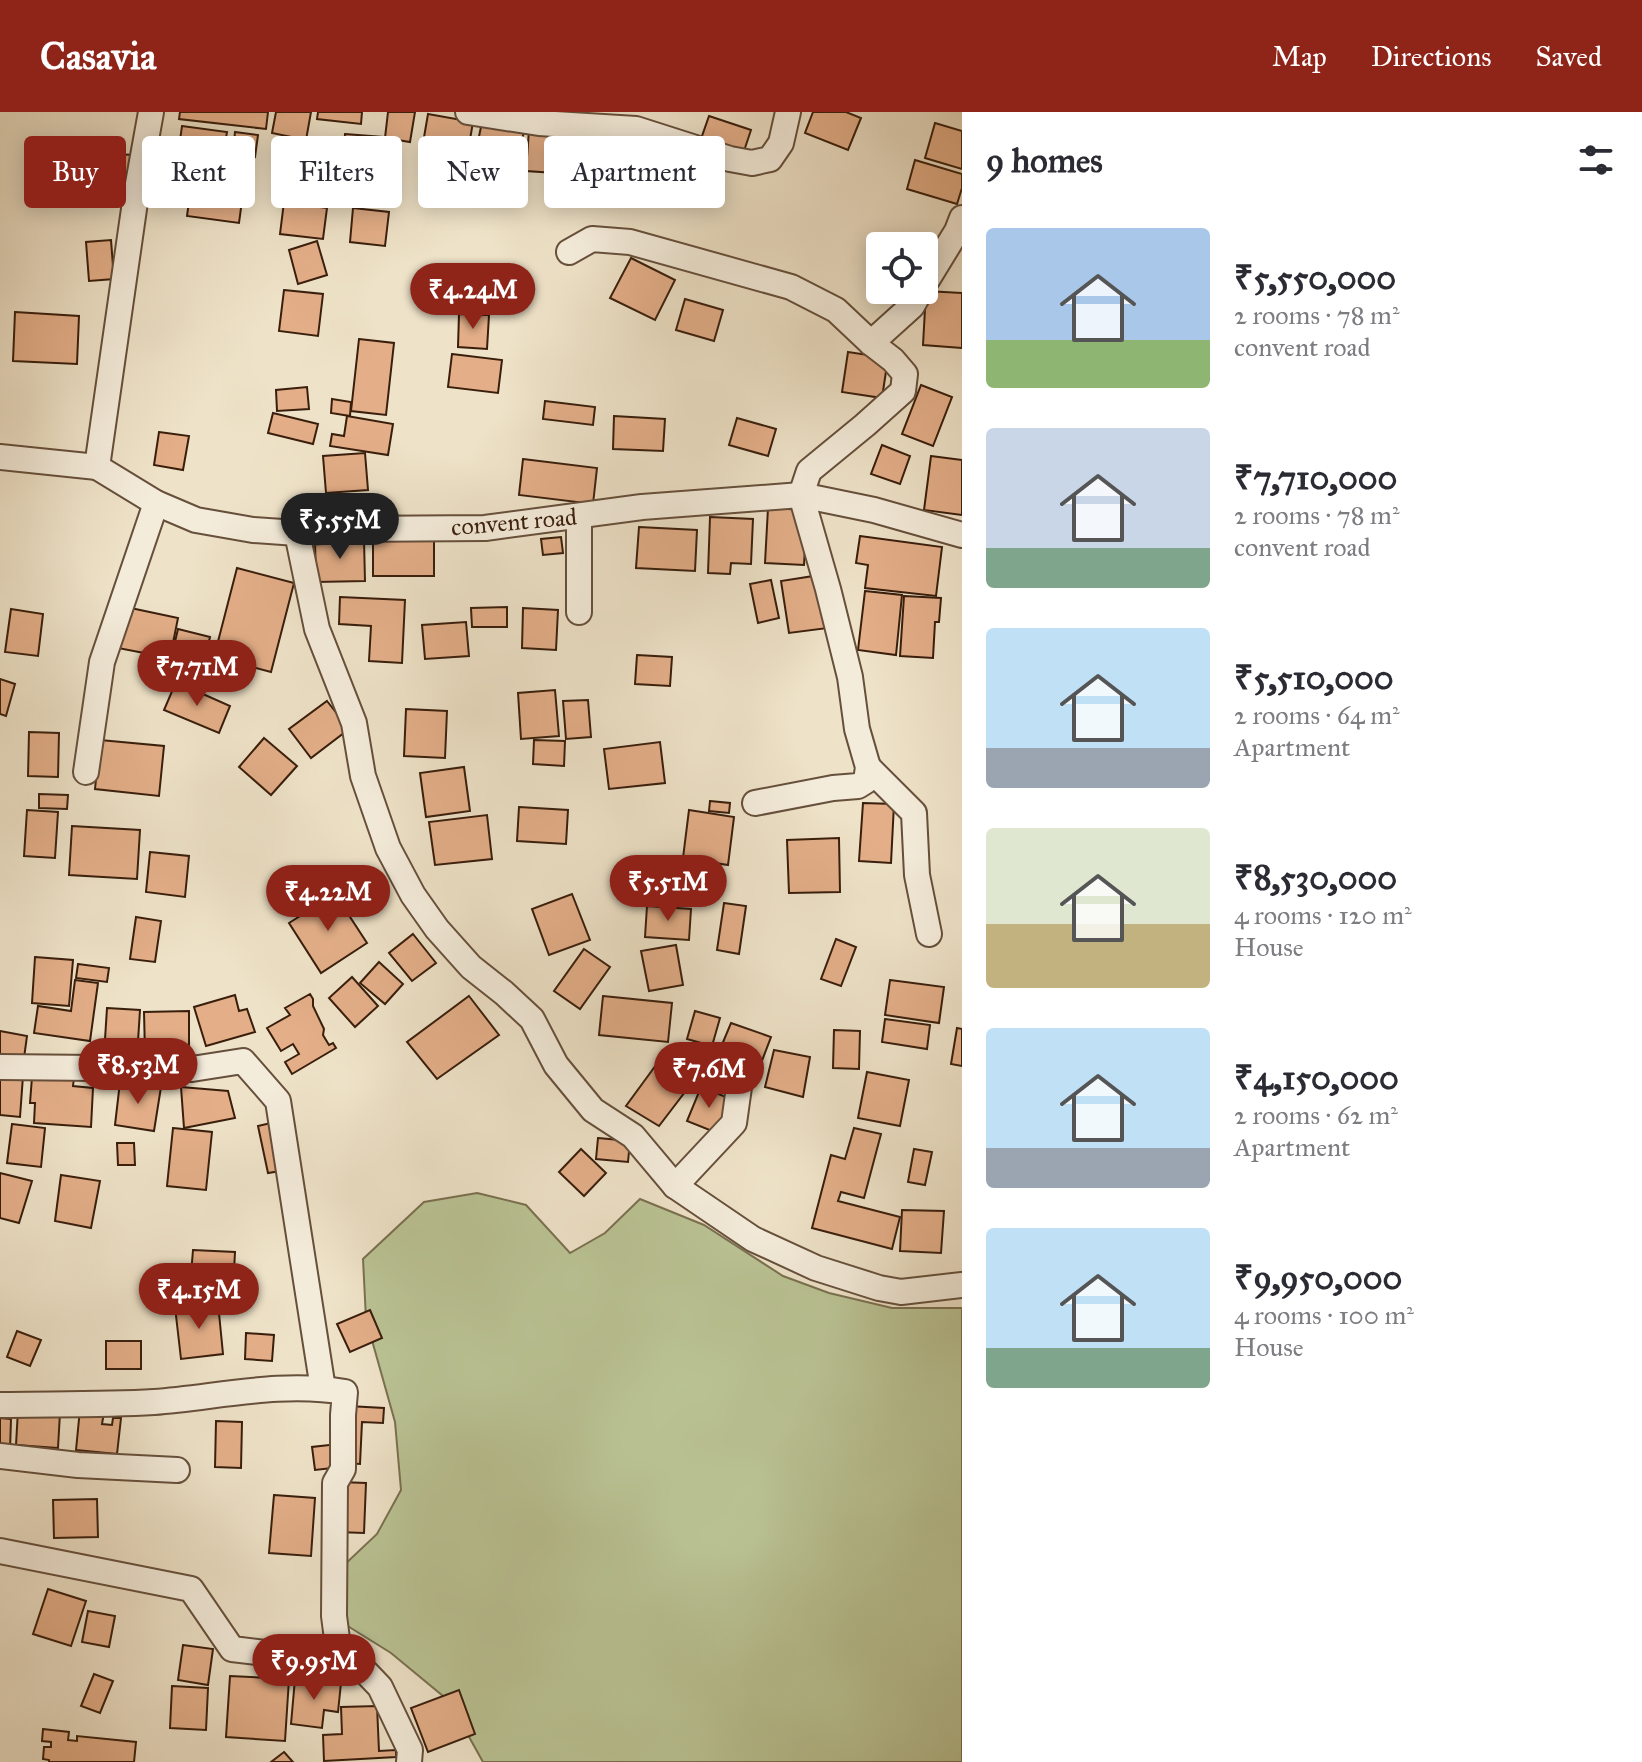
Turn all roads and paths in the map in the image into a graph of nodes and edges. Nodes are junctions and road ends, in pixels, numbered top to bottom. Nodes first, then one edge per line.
1 (151, 112) edge
2 (468, 112) edge
3 (788, 112) edge
4 (962, 218) edge
5 (569, 252) dead end
6 (938, 262) edge
7 (913, 304) edge
8 (871, 343) junction
9 (0, 457) edge
10 (97, 467) junction
11 (801, 495) junction
12 (156, 503) junction
13 (579, 516) junction
14 (297, 533) junction
15 (962, 535) edge
16 (579, 612) dead end
17 (868, 767) junction
18 (86, 772) dead end
19 (755, 803) dead end
20 (929, 934) dead end
21 (0, 1067) edge
22 (739, 1087) dead end
23 (675, 1186) junction
24 (962, 1285) edge
25 (323, 1389) junction
26 (0, 1405) edge
27 (0, 1456) edge
28 (177, 1470) dead end
29 (0, 1551) edge
30 (340, 1662) junction
31 (409, 1762) edge

1 - 10 street
2 - 3 street
4 - 6 street
5 - 8 street
7 - 8 street
8 - 11 street
9 - 10 street
10 - 12 street, convent road
11 - 13 street, convent road
11 - 15 street, convent road
11 - 17 street
12 - 14 street, convent road
12 - 18 street
13 - 14 street, convent road
13 - 16 street
14 - 23 street
17 - 19 street
17 - 20 street
21 - 25 street
22 - 23 street
23 - 24 street
25 - 26 street
25 - 30 street
27 - 28 street
29 - 30 street
30 - 31 street

